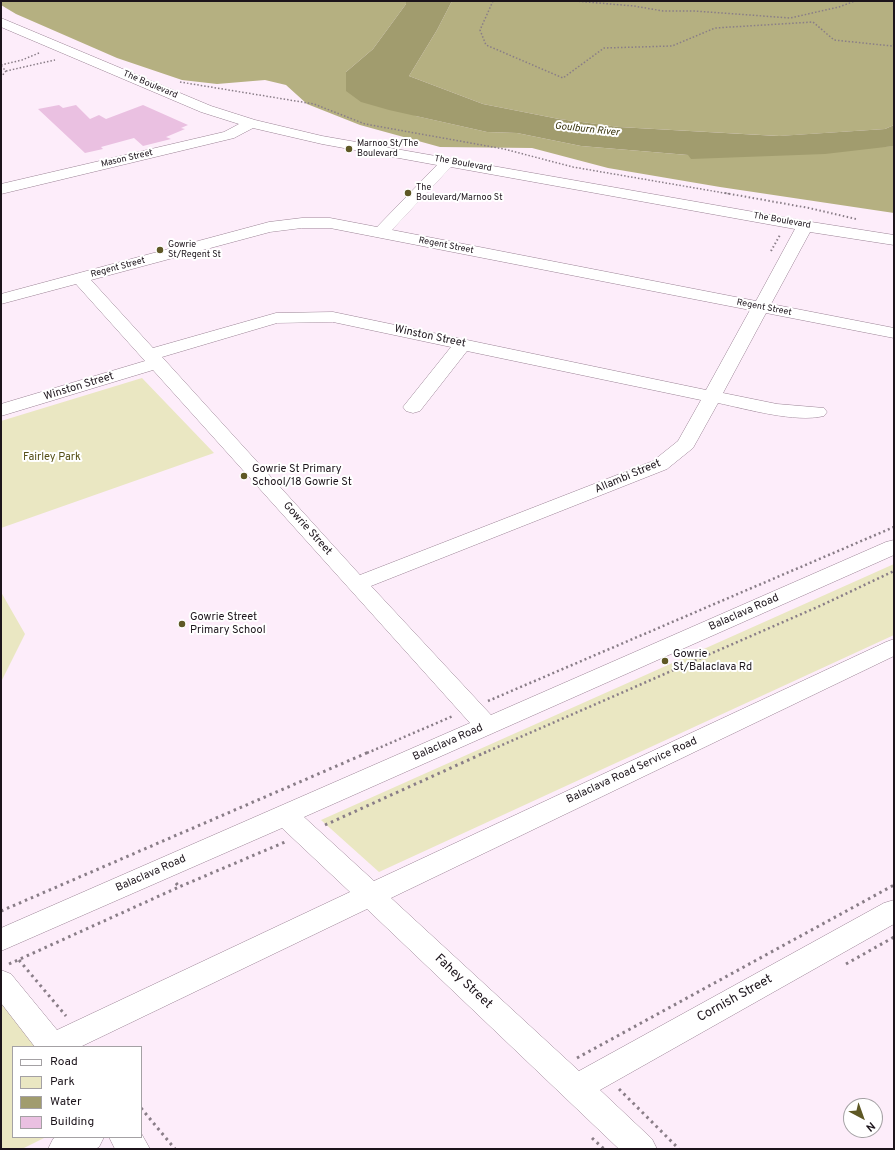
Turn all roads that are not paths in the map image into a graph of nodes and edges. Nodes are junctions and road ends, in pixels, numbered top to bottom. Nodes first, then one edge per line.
1 (1, 22) edge
2 (251, 123) junction
3 (448, 162) junction
4 (1, 189) edge
5 (805, 226) junction
6 (380, 233) junction
7 (894, 240) edge
8 (80, 278) junction
9 (1, 299) edge
10 (760, 307) junction
11 (894, 334) edge
12 (463, 344) junction
13 (154, 359) junction
14 (712, 396) junction
15 (413, 407) dead end
16 (1, 410) edge
17 (817, 412) dead end
18 (894, 547) edge
19 (356, 584) junction
20 (894, 647) edge
21 (479, 717) junction
22 (285, 815) junction
23 (370, 895) junction
24 (894, 911) edge
25 (1, 940) edge
26 (4, 974) edge
27 (52, 1046) edge
28 (566, 1079) junction
29 (86, 1138) edge
30 (125, 1138) edge
31 (64, 1149) edge
32 (134, 1149) edge
33 (641, 1149) edge

1 - 2 street, The Boulevard
2 - 3 street, The Boulevard
2 - 4 street, Mason Street
3 - 5 street, The Boulevard
3 - 6 street
5 - 7 street, The Boulevard
5 - 10 street, Allambi Street
6 - 8 street, Regent Street
6 - 10 street, Regent Street
8 - 9 street, Regent Street
8 - 13 street, Gowrie Street
10 - 11 street, Regent Street
10 - 14 street, Allambi Street
12 - 13 street, Winston Street
12 - 14 street, Winston Street
12 - 15 street
13 - 16 street, Winston Street
13 - 19 street, Gowrie Street
14 - 17 street, Winston Street
14 - 19 street, Allambi Street
18 - 21 street, Balaclava Road
19 - 21 street, Gowrie Street
20 - 23 street, Balaclava Road Service Road
21 - 22 street, Balaclava Road
22 - 23 street, Fahey Street
22 - 25 street, Balaclava Road
23 - 27 street, Balaclava Road Service Road
23 - 28 street, Fahey Street
24 - 28 street, Cornish Street
26 - 27 street
28 - 33 street, Fahey Street
29 - 31 street
30 - 32 street

